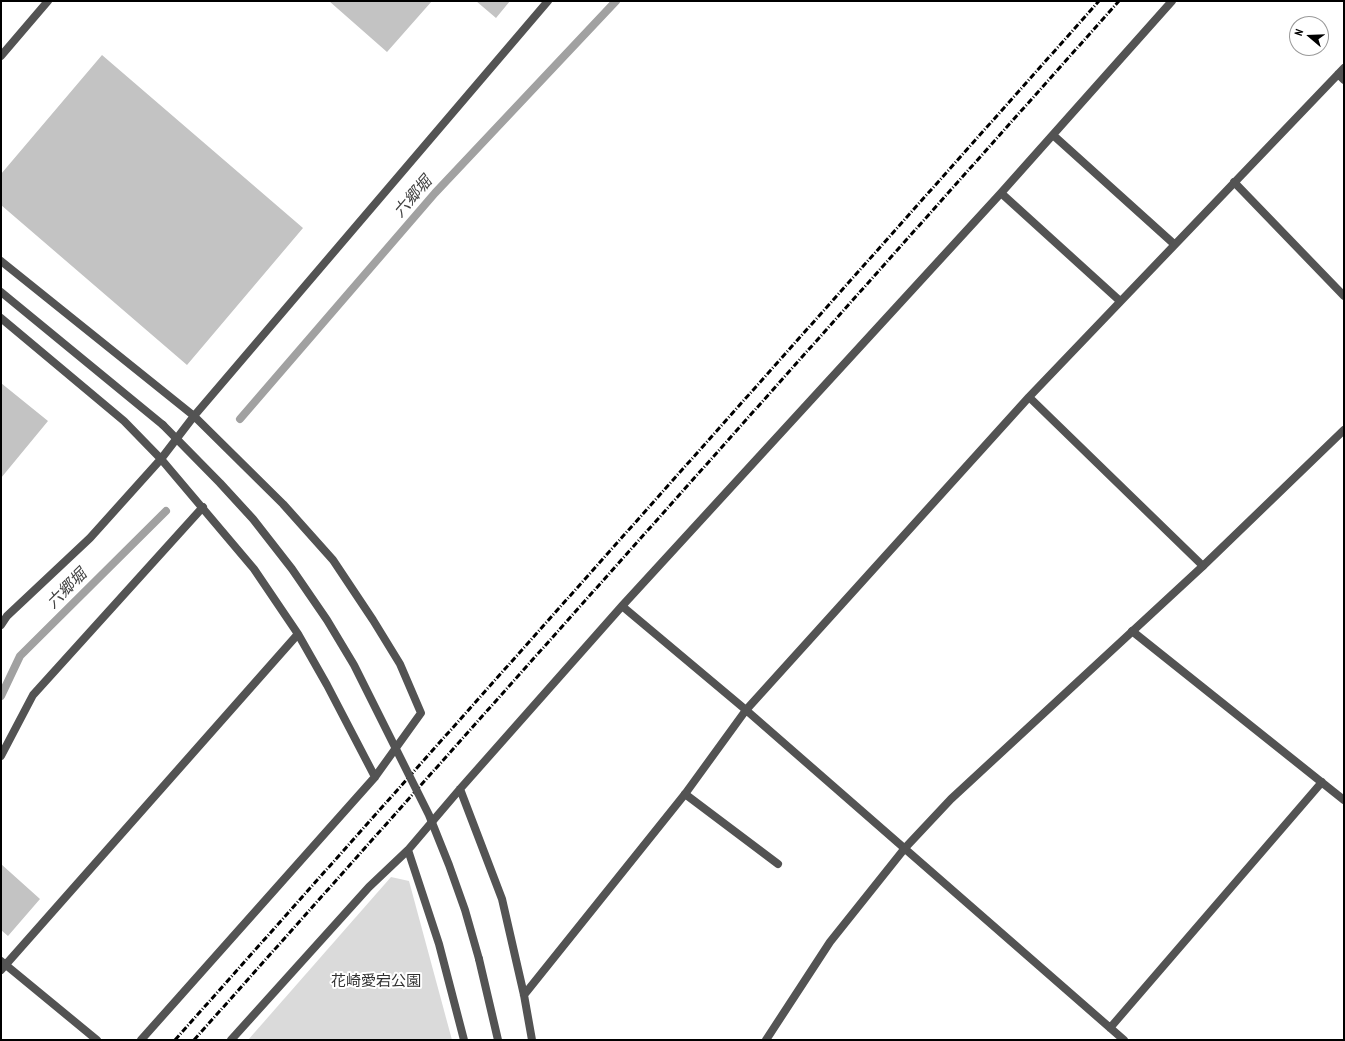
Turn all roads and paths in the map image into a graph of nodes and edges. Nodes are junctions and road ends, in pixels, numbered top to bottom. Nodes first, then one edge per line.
1 (48, 1) edge
2 (548, 1) edge
3 (1172, 1) edge
4 (1, 56) edge
5 (1344, 68) edge
6 (1338, 74) junction
7 (1344, 80) edge
8 (1053, 135) junction
9 (1234, 182) junction
10 (1001, 193) junction
11 (1174, 244) junction
12 (1, 261) edge
13 (1, 292) edge
14 (1344, 296) edge
15 (1120, 301) junction
16 (1, 318) edge
17 (1029, 397) junction
18 (194, 416) junction
19 (1344, 430) edge
20 (161, 459) junction
21 (202, 507) junction
22 (1203, 566) junction
23 (622, 606) junction
24 (1, 625) edge
25 (1132, 631) junction
26 (298, 634) junction
27 (746, 710) junction
28 (1, 756) edge
29 (375, 777) junction
30 (1322, 782) junction
31 (460, 789) junction
32 (685, 794) junction
33 (1344, 800) edge
34 (905, 848) junction
35 (408, 850) junction
36 (778, 864) dead end
37 (2, 965) edge
38 (524, 995) junction
39 (1110, 1028) junction
40 (97, 1040) edge
41 (141, 1040) edge
42 (231, 1040) edge
43 (464, 1040) edge
44 (498, 1040) edge
45 (532, 1040) edge
46 (766, 1040) edge
47 (1124, 1040) edge

1 - 4 street
2 - 18 street
3 - 8 street
5 - 6 street
6 - 7 street
6 - 9 street
8 - 10 street
8 - 11 street
9 - 11 street
9 - 14 street
10 - 15 street
10 - 23 street
11 - 15 street
12 - 18 street
13 - 44 street, bridge
15 - 17 street
16 - 20 street
17 - 22 street
17 - 27 street
18 - 20 street
18 - 29 street
19 - 22 street
20 - 21 street
20 - 24 street
21 - 26 street
21 - 28 street
22 - 25 street
23 - 27 street
23 - 31 street
25 - 30 street
25 - 34 street
26 - 29 street
26 - 37 street
27 - 32 street
27 - 34 street
29 - 41 street
30 - 33 street
30 - 39 street
31 - 35 street
31 - 38 street
32 - 36 street
32 - 38 street
34 - 39 street
34 - 46 street
35 - 42 street
35 - 43 street
37 - 40 street
38 - 45 street
39 - 47 street

